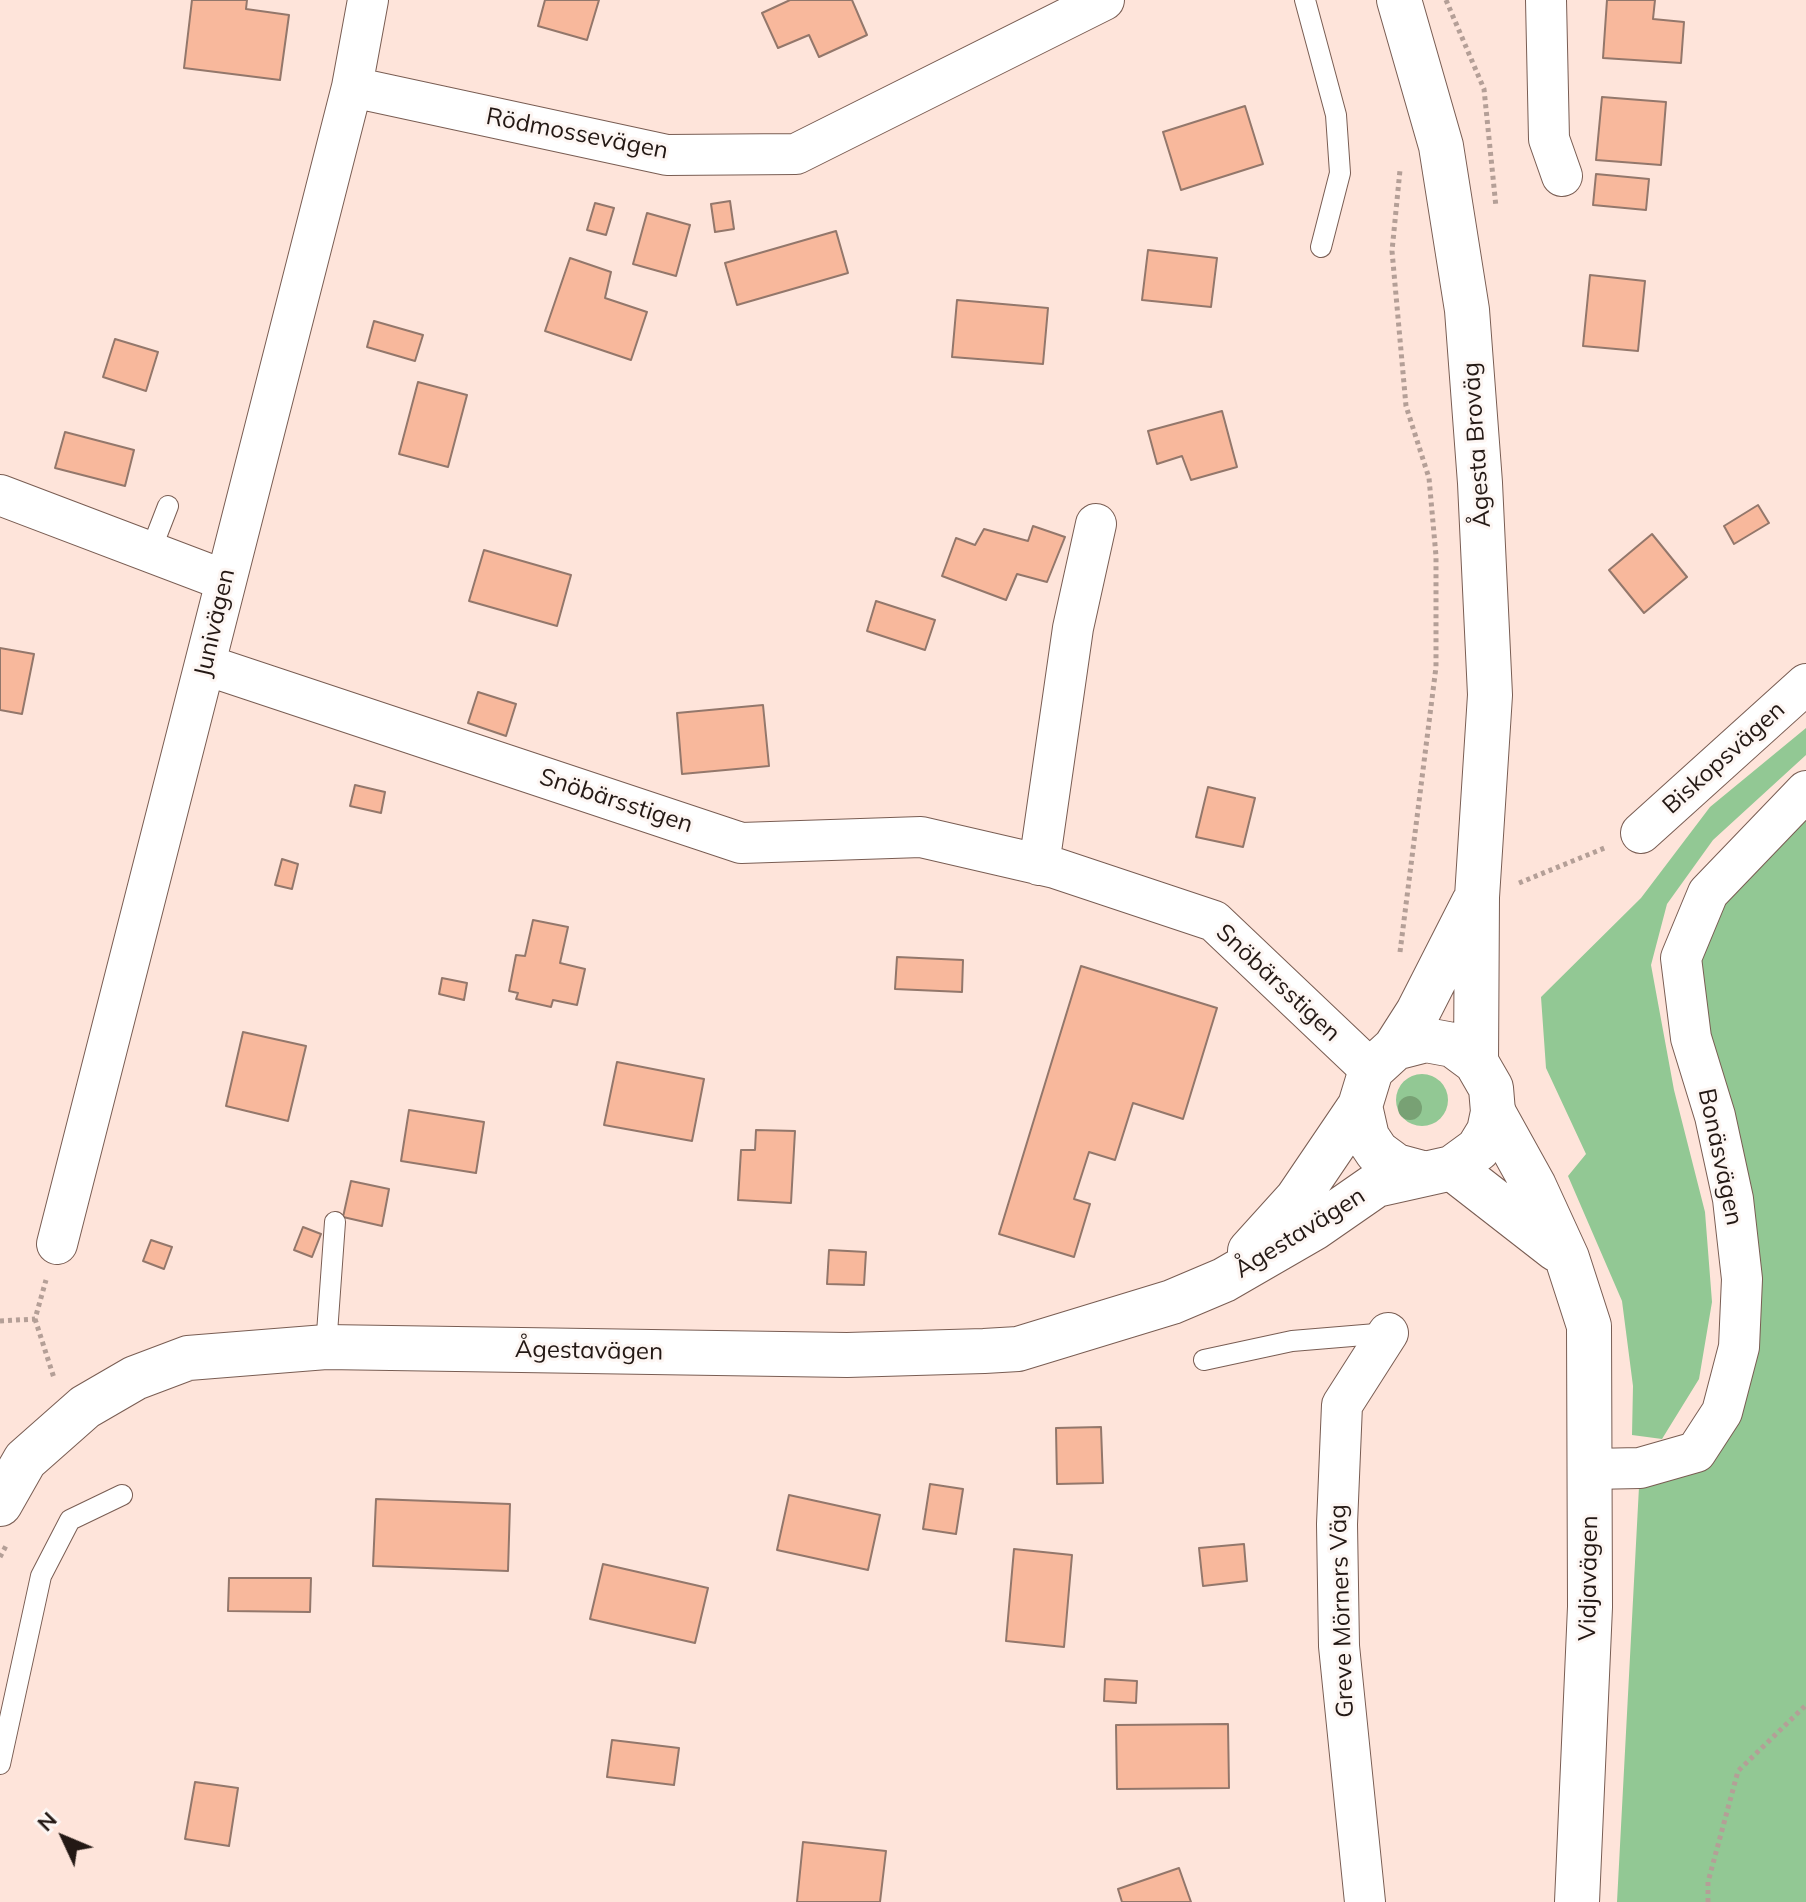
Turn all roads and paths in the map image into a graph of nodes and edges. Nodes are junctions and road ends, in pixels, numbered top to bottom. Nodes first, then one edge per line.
1 (368, 0) edge
2 (1104, 0) edge
3 (1305, 0) edge
4 (1399, 0) edge
5 (1546, 0) edge
6 (352, 87) junction
7 (1401, 160) dead end
8 (1562, 176) dead end
9 (1321, 247) dead end
10 (0, 495) edge
11 (168, 506) dead end
12 (1096, 524) dead end
13 (149, 555) junction
14 (224, 580) junction
15 (206, 665) junction
16 (1806, 684) edge
17 (1806, 791) edge
18 (1641, 833) joint
19 (1039, 865) junction
20 (1492, 892) junction
21 (1398, 965) dead end
22 (1476, 1062) junction
23 (1375, 1075) junction
24 (1493, 1112) junction
25 (1437, 1171) junction
26 (335, 1222) dead end
27 (57, 1244) joint
28 (1567, 1258) junction
29 (1224, 1280) junction
30 (35, 1319) junction
31 (0, 1321) edge
32 (1388, 1333) joint
33 (326, 1347) junction
34 (1204, 1360) dead end
35 (58, 1388) dead end
36 (1591, 1469) junction
37 (122, 1495) dead end
38 (0, 1504) edge
39 (1806, 1705) edge
40 (0, 1764) edge
41 (1365, 1902) edge
42 (1577, 1902) edge
43 (1708, 1902) edge

1 - 6 street, Junivägen
2 - 6 street, Rödmossevägen
3 - 9 lane
4 - 20 main road, Ågesta Broväg
5 - 8 street
6 - 14 street, Junivägen
7 - 21 path
10 - 13 street
11 - 13 lane
12 - 19 street
13 - 14 street
14 - 15 street, Junivägen
15 - 19 street, Snöbärsstigen
15 - 27 street, Junivägen
16 - 18 street, Biskopsvägen
17 - 36 street, Bonäsvägen
18 - 20 path
19 - 23 street, Snöbärsstigen
20 - 22 main road, Ågesta Broväg
20 - 23 main road, Ågesta Broväg
22 - 23 main road
22 - 24 main road
23 - 25 main road
23 - 29 main road, Ågestavägen
24 - 25 main road
24 - 28 main road, Vidjavägen
25 - 28 main road
25 - 29 main road, Ågestavägen
26 - 33 lane
27 - 30 path
28 - 36 main road, Vidjavägen
29 - 33 main road, Ågestavägen
30 - 31 path
30 - 35 path
32 - 34 lane
32 - 41 street, Greve Mörners Väg
33 - 38 main road, Ågestavägen
36 - 42 main road, Vidjavägen
37 - 40 lane
39 - 43 path

